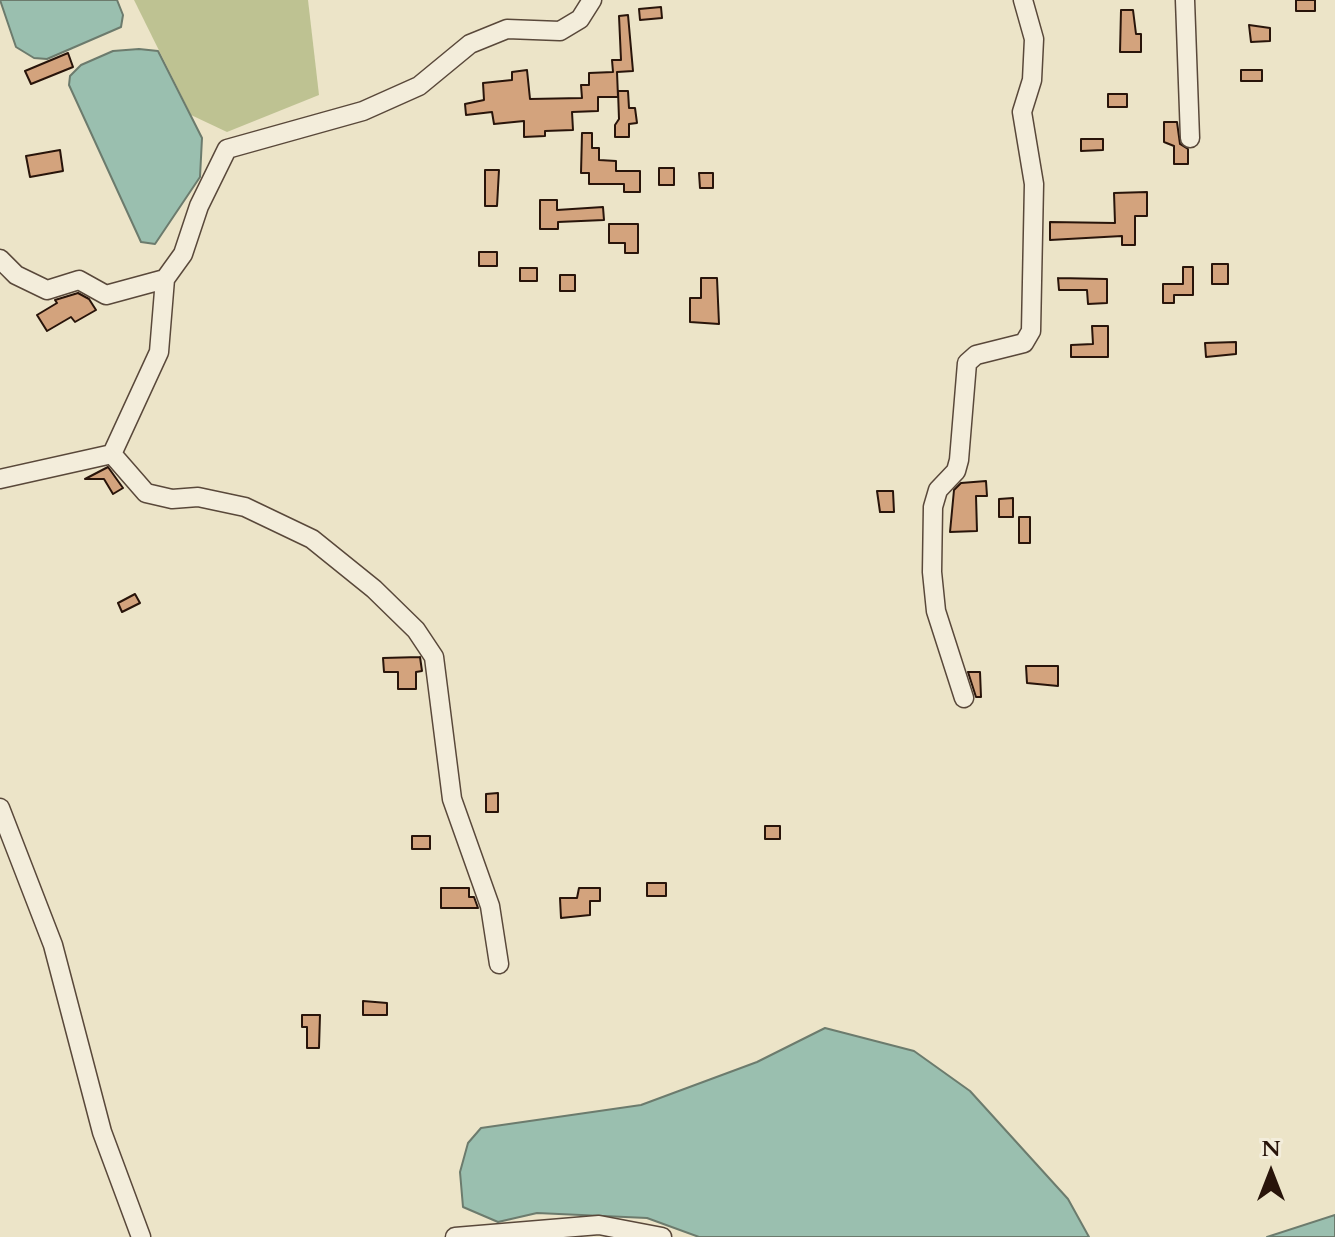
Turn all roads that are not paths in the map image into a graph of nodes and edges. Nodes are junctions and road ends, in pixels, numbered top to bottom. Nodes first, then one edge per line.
1 (592, 0) edge
2 (1023, 0) edge
3 (1185, 0) edge
4 (1190, 138) dead end
5 (0, 259) edge
6 (165, 279) junction
7 (112, 454) junction
8 (3, 473) edge
9 (964, 698) dead end
10 (0, 808) edge
11 (499, 964) dead end
12 (141, 1237) edge
13 (455, 1237) edge
14 (662, 1237) edge

1 - 6 street
2 - 9 street
3 - 4 street
5 - 6 street
6 - 7 street
7 - 8 street
7 - 11 street
10 - 12 street
13 - 14 street

